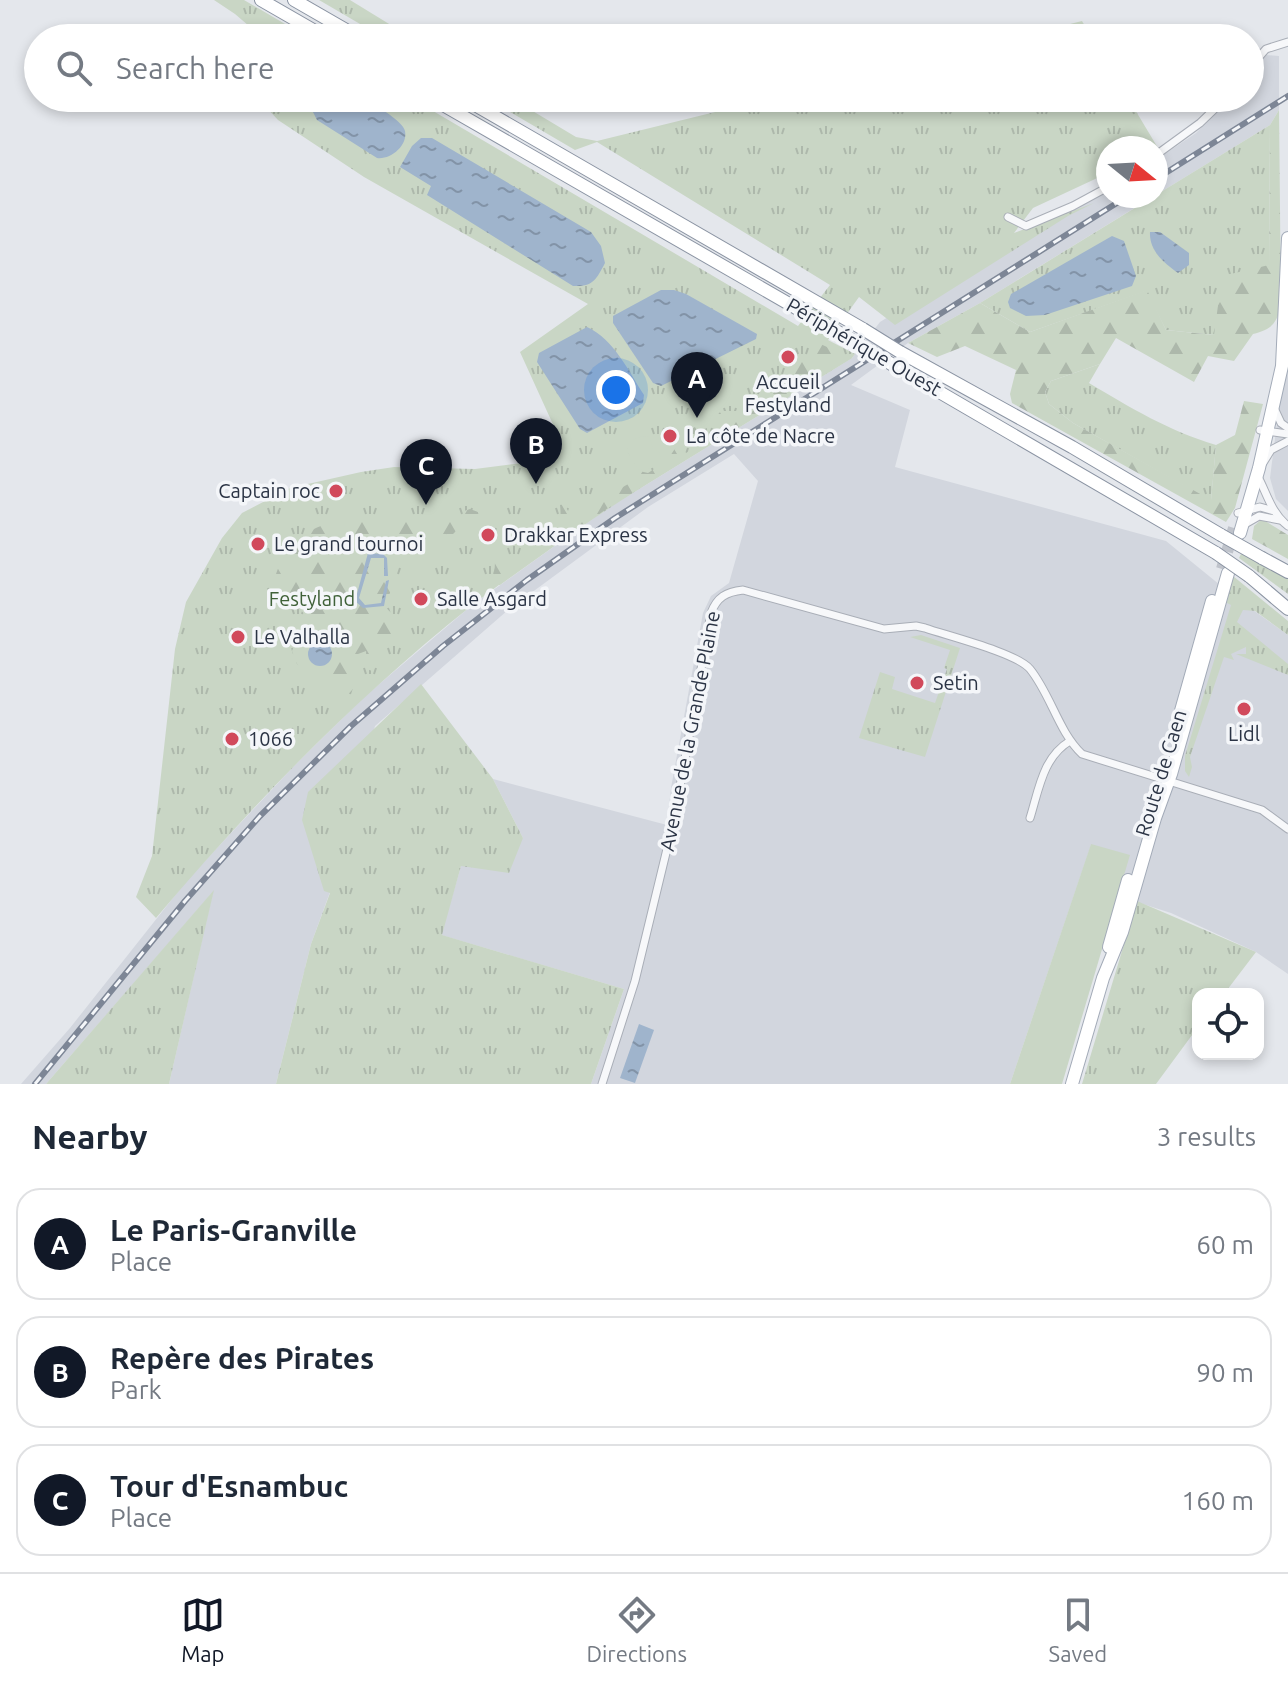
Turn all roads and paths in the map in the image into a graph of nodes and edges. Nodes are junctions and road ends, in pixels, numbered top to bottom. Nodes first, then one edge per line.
1 (261, 0) edge
2 (296, 0) edge
3 (303, 24) edge
4 (335, 24) edge
5 (1288, 42) edge
6 (1264, 51) edge
7 (455, 112) edge
8 (487, 112) edge
9 (1211, 112) edge
10 (1168, 146) edge
11 (1096, 194) edge
12 (1008, 217) dead end
13 (1288, 238) edge
14 (1284, 336) junction
15 (1274, 408) junction
16 (1264, 431) junction
17 (1288, 431) edge
18 (1288, 441) edge
19 (1258, 472) junction
20 (1243, 511) junction
21 (1276, 512) junction
22 (1280, 520) junction
23 (1288, 526) edge
24 (1239, 529) joint
25 (1288, 572) edge
26 (1288, 606) edge
27 (1070, 741) junction
28 (1163, 781) junction
29 (1030, 818) dead end
30 (1288, 829) edge
31 (602, 1084) edge
32 (1072, 1084) edge

1 - 3 main road
2 - 4 main road
5 - 6 street
7 - 26 main road, Périphérique Ouest, bridge
8 - 25 main road, Périphérique Ouest, bridge
9 - 10 street
11 - 12 street
13 - 14 main road
14 - 15 main road
14 - 16 main road
15 - 16 main road
15 - 17 street
16 - 17 street
16 - 19 main road
16 - 20 main road
18 - 19 street
19 - 20 main road
19 - 21 street
20 - 21 street
20 - 24 main road
21 - 22 street
22 - 23 street
22 - 24 street
27 - 28 street, Avenue de la Grande Plaine
27 - 29 street
27 - 31 street, Avenue de la Grande Plaine
28 - 28 main road, Route de Caen
28 - 30 street, Avenue de la Grande Plaine
28 - 32 main road, Route de Caen

